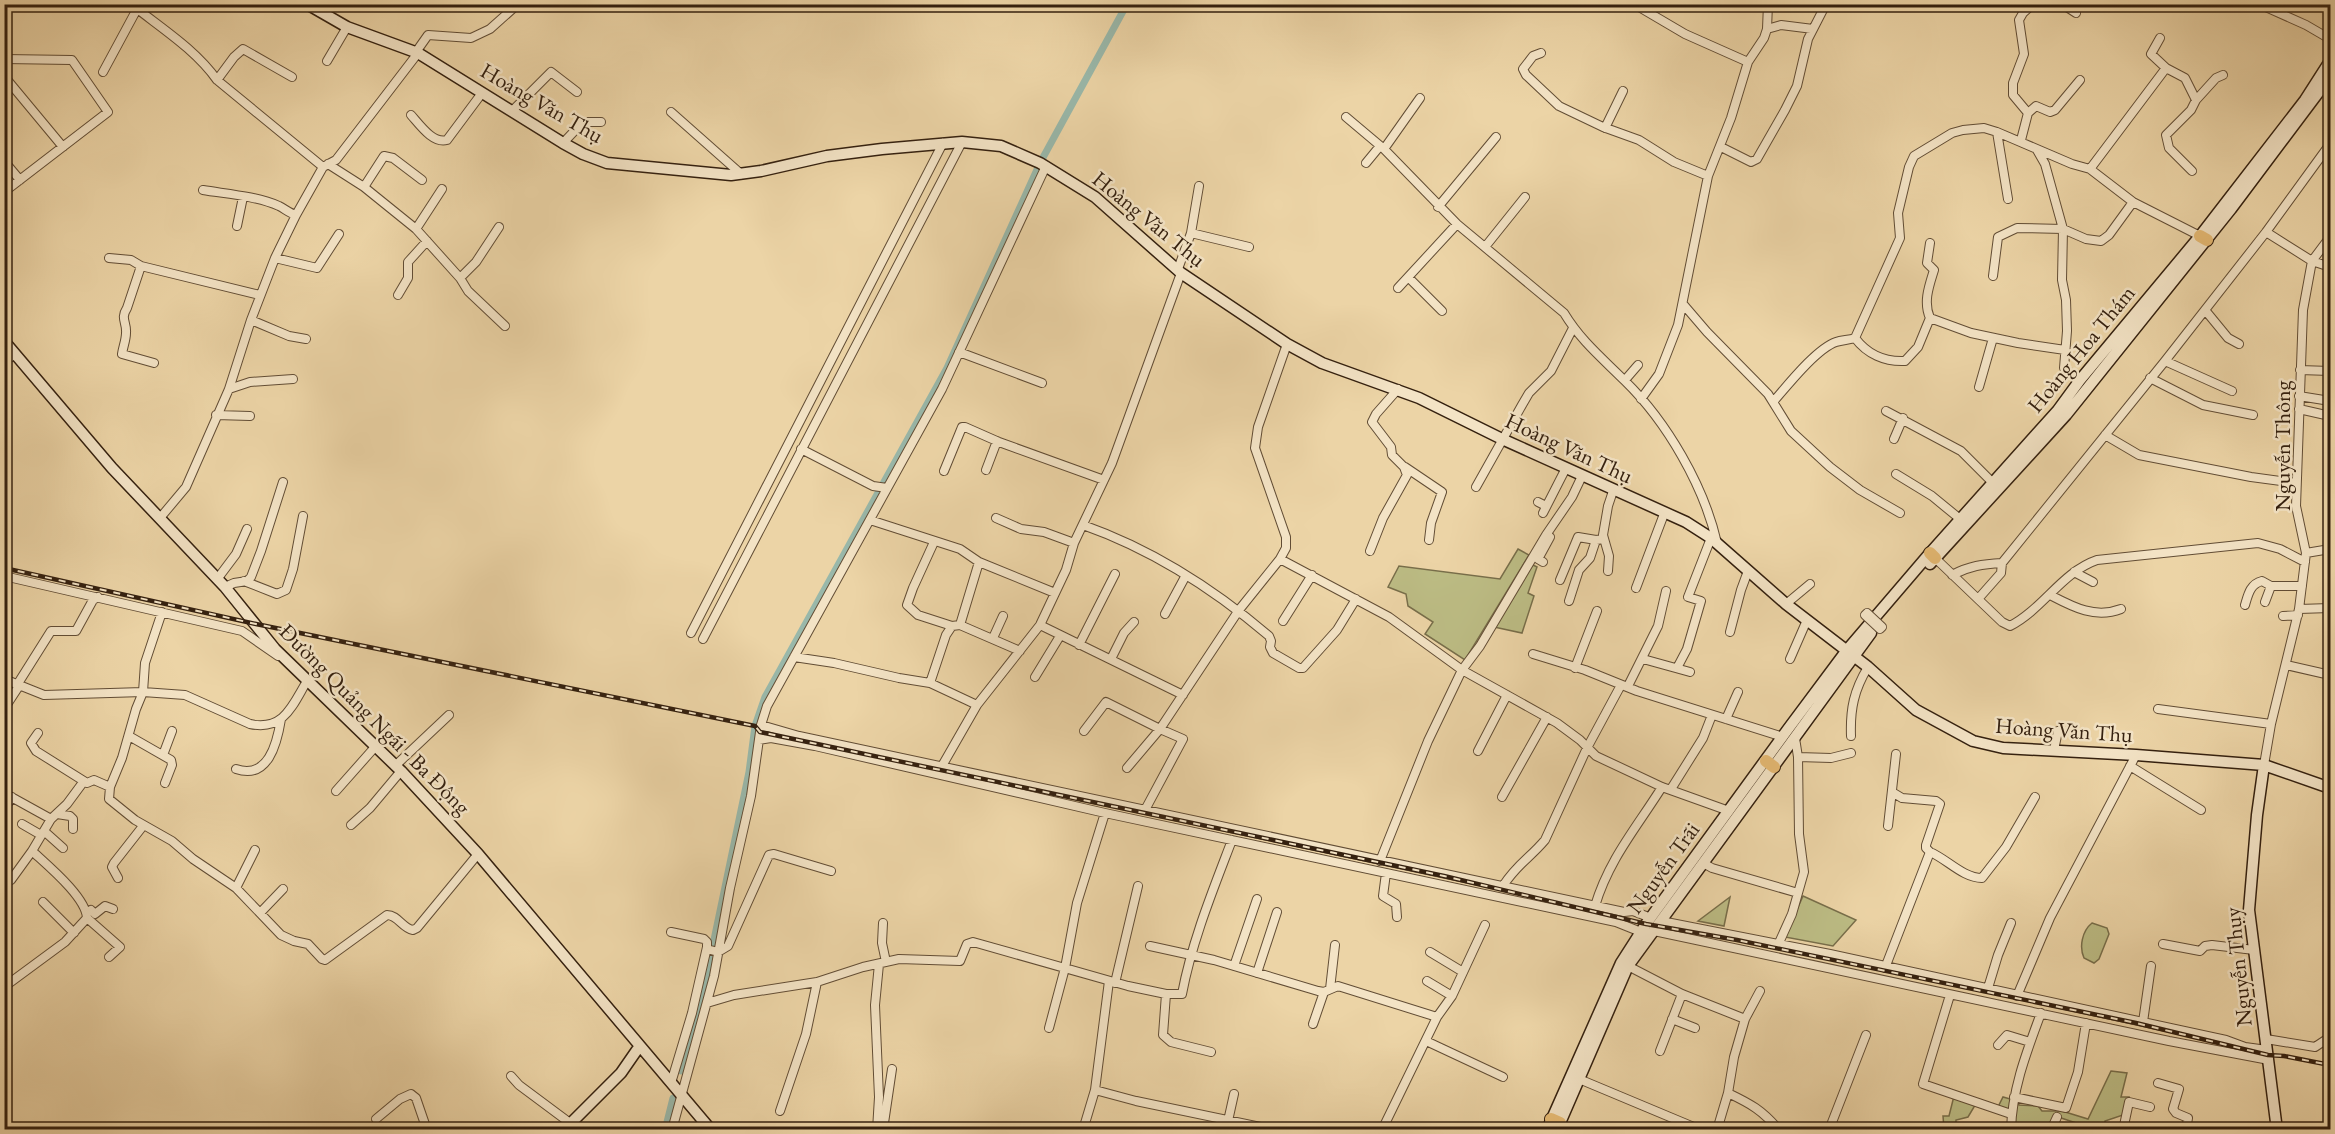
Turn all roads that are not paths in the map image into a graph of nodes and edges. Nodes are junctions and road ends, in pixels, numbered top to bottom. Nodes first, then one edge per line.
1 (308, 4) edge
2 (518, 4) edge
3 (1635, 4) edge
4 (1768, 4) edge
5 (1826, 4) edge
6 (2033, 4) edge
7 (2062, 4) edge
8 (2259, 4) edge
9 (134, 7) edge
10 (323, 8) edge
11 (2076, 12) dead end
12 (347, 27) junction
13 (1767, 29) junction
14 (1813, 29) junction
15 (2160, 38) dead end
16 (2331, 39) edge
17 (417, 53) junction
18 (1541, 53) dead end
19 (4, 59) edge
20 (327, 61) dead end
21 (2331, 61) edge
22 (1748, 62) junction
23 (2166, 68) junction
24 (103, 72) dead end
25 (2223, 75) dead end
26 (4, 76) edge
27 (292, 77) dead end
28 (2331, 77) edge
29 (217, 80) junction
30 (2080, 80) dead end
31 (1623, 91) dead end
32 (577, 92) dead end
33 (482, 93) junction
34 (1420, 98) dead end
35 (2196, 100) junction
36 (512, 111) junction
37 (671, 112) dead end
38 (2028, 113) junction
39 (411, 115) dead end
40 (1346, 117) dead end
41 (602, 122) dead end
42 (1605, 128) junction
43 (1997, 132) junction
44 (1496, 137) dead end
45 (2021, 140) junction
46 (962, 142) junction
47 (563, 143) junction
48 (943, 143) junction
49 (2331, 144) edge
50 (63, 147) junction
51 (1382, 147) junction
52 (1720, 147) junction
53 (2037, 150) junction
54 (2320, 157) junction
55 (4, 161) edge
56 (2331, 162) edge
57 (1366, 163) dead end
58 (325, 166) junction
59 (1046, 166) junction
60 (2090, 169) junction
61 (2192, 171) dead end
62 (741, 174) junction
63 (1708, 176) junction
64 (20, 180) junction
65 (422, 180) dead end
66 (1199, 186) dead end
67 (364, 187) junction
68 (442, 189) dead end
69 (203, 190) dead end
70 (4, 192) edge
71 (243, 196) junction
72 (1525, 197) dead end
73 (2008, 200) dead end
74 (2133, 202) junction
75 (1438, 207) junction
76 (296, 215) junction
77 (1457, 224) junction
78 (237, 226) dead end
79 (499, 227) dead end
80 (2063, 229) junction
81 (416, 230) junction
82 (2266, 232) junction
83 (1191, 233) junction
84 (339, 234) dead end
85 (2331, 237) edge
86 (2203, 238) junction
87 (427, 242) junction
88 (1930, 243) dead end
89 (1248, 247) dead end
90 (1485, 247) junction
91 (109, 258) dead end
92 (275, 258) junction
93 (2312, 261) junction
94 (141, 266) junction
95 (2331, 267) edge
96 (1180, 271) junction
97 (1994, 276) dead end
98 (460, 278) junction
99 (1409, 278) junction
100 (1398, 288) dead end
101 (260, 295) junction
102 (398, 295) dead end
103 (1683, 304) junction
104 (2205, 310) junction
105 (1442, 311) dead end
106 (1930, 318) junction
107 (251, 320) junction
108 (505, 326) dead end
109 (1573, 328) junction
110 (1855, 338) junction
111 (1993, 338) junction
112 (306, 339) dead end
113 (4, 341) edge
114 (1287, 344) junction
115 (2239, 345) dead end
116 (2065, 350) junction
117 (959, 352) junction
118 (15, 354) junction
119 (2165, 361) junction
120 (4, 362) edge
121 (154, 363) dead end
122 (1638, 365) dead end
123 (2300, 370) junction
124 (2331, 371) edge
125 (2150, 378) junction
126 (293, 379) dead end
127 (1625, 380) junction
128 (2080, 380) junction
129 (1042, 383) dead end
130 (1979, 387) dead end
131 (229, 389) junction
132 (1398, 389) junction
133 (2232, 390) dead end
134 (2299, 396) junction
135 (1641, 399) junction
136 (2331, 401) edge
137 (1773, 402) junction
138 (2299, 409) junction
139 (1886, 411) dead end
140 (216, 415) junction
141 (2253, 415) dead end
142 (250, 416) dead end
143 (1903, 418) junction
144 (2331, 418) edge
145 (2331, 426) edge
146 (2104, 435) junction
147 (791, 439) junction
148 (1502, 439) junction
149 (1894, 439) dead end
150 (997, 441) junction
151 (802, 447) junction
152 (1404, 467) junction
153 (1566, 468) junction
154 (986, 470) dead end
155 (944, 471) dead end
156 (1896, 474) dead end
157 (1582, 476) junction
158 (1104, 480) junction
159 (283, 482) dead end
160 (1993, 483) junction
161 (2296, 483) junction
162 (1476, 487) dead end
163 (887, 488) junction
164 (1613, 491) junction
165 (1538, 502) dead end
166 (1900, 513) dead end
167 (1664, 514) junction
168 (303, 516) dead end
169 (160, 518) junction
170 (996, 518) dead end
171 (1960, 519) junction
172 (870, 520) junction
173 (1083, 525) junction
174 (247, 529) dead end
175 (1546, 535) junction
176 (1600, 539) junction
177 (1429, 540) dead end
178 (1714, 541) junction
179 (934, 542) junction
180 (1074, 543) junction
181 (2331, 549) edge
182 (1370, 551) dead end
183 (1933, 556) junction
184 (2305, 557) junction
185 (1280, 559) junction
186 (979, 562) junction
187 (1543, 562) dead end
188 (2002, 563) junction
189 (1748, 571) junction
190 (1608, 572) dead end
191 (2074, 572) junction
192 (5, 574) edge
193 (1115, 574) dead end
194 (1312, 575) junction
195 (1952, 575) junction
196 (1185, 577) junction
197 (1560, 580) dead end
198 (222, 582) junction
199 (244, 582) junction
200 (2093, 582) dead end
201 (1810, 584) dead end
202 (2271, 586) junction
203 (2302, 586) junction
204 (1636, 588) dead end
205 (1666, 591) dead end
206 (1055, 593) junction
207 (2050, 595) junction
208 (99, 597) junction
209 (1356, 599) junction
210 (1978, 599) junction
211 (1569, 601) dead end
212 (2265, 602) dead end
213 (1786, 604) junction
214 (2245, 605) dead end
215 (2331, 608) edge
216 (2121, 609) dead end
217 (1239, 610) junction
218 (1597, 611) dead end
219 (162, 612) junction
220 (2299, 612) junction
221 (1165, 614) dead end
222 (1003, 616) dead end
223 (2283, 616) dead end
224 (1807, 620) junction
225 (1283, 621) dead end
226 (1134, 622) dead end
227 (1040, 625) junction
228 (956, 626) junction
229 (1730, 632) dead end
230 (691, 633) dead end
231 (1060, 636) junction
232 (993, 638) junction
233 (703, 639) dead end
234 (1079, 645) junction
235 (1020, 651) junction
236 (1850, 653) junction
237 (1533, 654) dead end
238 (794, 657) junction
239 (1790, 658) dead end
240 (1111, 659) junction
241 (1642, 659) junction
242 (290, 662) junction
243 (2286, 665) junction
244 (1868, 667) junction
245 (1575, 668) junction
246 (1677, 668) junction
247 (1462, 670) junction
248 (1690, 672) dead end
249 (2331, 675) edge
250 (1035, 677) dead end
251 (4, 679) edge
252 (307, 681) junction
253 (930, 683) junction
254 (18, 686) junction
255 (1624, 686) junction
256 (144, 692) junction
257 (1738, 692) dead end
258 (1184, 695) junction
259 (1507, 695) junction
260 (976, 705) junction
261 (4, 709) edge
262 (2158, 709) dead end
263 (449, 715) dead end
264 (1712, 715) junction
265 (1547, 717) junction
266 (281, 719) junction
267 (1726, 719) junction
268 (2271, 724) junction
269 (761, 725) junction
270 (1160, 729) junction
271 (172, 731) dead end
272 (1084, 731) dead end
273 (2058, 731) dead end
274 (38, 733) dead end
275 (129, 736) junction
276 (1851, 736) dead end
277 (1783, 737) junction
278 (1795, 738) junction
279 (759, 740) junction
280 (375, 747) junction
281 (1587, 748) junction
282 (2054, 750) junction
283 (1478, 751) dead end
284 (1851, 753) dead end
285 (1896, 754) dead end
286 (2136, 754) junction
287 (162, 755) junction
288 (1797, 757) junction
289 (1770, 764) junction
290 (2264, 765) junction
291 (942, 766) junction
292 (2130, 766) junction
293 (1127, 768) dead end
294 (236, 769) dead end
295 (398, 769) junction
296 (84, 781) junction
297 (165, 783) dead end
298 (110, 787) junction
299 (1666, 788) junction
300 (2331, 788) edge
301 (336, 791) dead end
302 (1893, 792) junction
303 (4, 793) edge
304 (12, 797) junction
305 (1502, 797) dead end
306 (2035, 797) dead end
307 (4, 810) edge
308 (1145, 810) junction
309 (2201, 810) dead end
310 (1729, 811) junction
311 (1105, 813) junction
312 (54, 817) junction
313 (22, 824) dead end
314 (351, 825) dead end
315 (143, 826) junction
316 (1888, 826) dead end
317 (73, 829) dead end
318 (42, 833) junction
319 (1232, 840) junction
320 (63, 848) dead end
321 (32, 850) junction
322 (255, 850) dead end
323 (1930, 852) junction
324 (478, 854) junction
325 (1380, 861) junction
326 (1703, 863) junction
327 (831, 871) dead end
328 (1386, 873) junction
329 (118, 878) dead end
330 (11, 880) dead end
331 (1138, 886) dead end
332 (1503, 886) junction
333 (236, 888) junction
334 (283, 889) dead end
335 (1798, 893) junction
336 (1257, 899) dead end
337 (43, 902) dead end
338 (1595, 906) junction
339 (113, 909) dead end
340 (1277, 912) dead end
341 (260, 913) junction
342 (87, 916) junction
343 (1396, 917) dead end
344 (1656, 919) junction
345 (883, 923) dead end
346 (2011, 923) dead end
347 (1485, 925) dead end
348 (1654, 931) junction
349 (671, 932) dead end
350 (1641, 932) junction
351 (74, 933) junction
352 (2163, 944) dead end
353 (1335, 945) dead end
354 (1778, 945) junction
355 (1150, 946) dead end
356 (712, 950) junction
357 (2254, 950) junction
358 (1430, 952) dead end
359 (1191, 956) junction
360 (109, 957) dead end
361 (882, 963) junction
362 (1234, 966) junction
363 (1628, 966) junction
364 (2151, 966) dead end
365 (1065, 968) junction
366 (1885, 968) junction
367 (1463, 972) junction
368 (1257, 973) junction
369 (1427, 981) dead end
370 (817, 982) junction
371 (1112, 982) junction
372 (4, 987) edge
373 (1989, 988) junction
374 (1328, 991) junction
375 (1760, 991) dead end
376 (1166, 994) junction
377 (1682, 994) junction
378 (1950, 994) junction
379 (1452, 996) junction
380 (2017, 996) junction
381 (707, 1003) junction
382 (2041, 1013) junction
383 (1437, 1017) junction
384 (1672, 1019) junction
385 (1745, 1019) junction
386 (2144, 1022) junction
387 (2086, 1023) junction
388 (1313, 1024) dead end
389 (1049, 1028) dead end
390 (1695, 1029) dead end
391 (1866, 1035) dead end
392 (2331, 1037) edge
393 (1425, 1041) junction
394 (2030, 1042) junction
395 (1998, 1045) dead end
396 (639, 1047) junction
397 (2267, 1049) junction
398 (1660, 1051) dead end
399 (1210, 1052) dead end
400 (892, 1069) dead end
401 (511, 1076) dead end
402 (1503, 1077) dead end
403 (1579, 1079) junction
404 (670, 1083) junction
405 (2158, 1083) dead end
406 (1095, 1090) junction
407 (1728, 1093) junction
408 (1234, 1094) dead end
409 (681, 1096) junction
410 (2014, 1097) junction
411 (2150, 1107) dead end
412 (780, 1111) dead end
413 (2012, 1114) junction
414 (2057, 1117) dead end
415 (376, 1119) dead end
416 (1229, 1119) junction
417 (1554, 1125) edge
418 (567, 1126) edge
419 (427, 1130) edge
420 (672, 1130) edge
421 (711, 1130) edge
422 (1083, 1130) edge
423 (1226, 1130) edge
424 (1275, 1130) edge
425 (1382, 1130) edge
426 (1701, 1130) edge
427 (1717, 1130) edge
428 (1779, 1130) edge
429 (1829, 1130) edge
430 (2011, 1130) edge
431 (2051, 1130) edge
432 (2123, 1130) edge
433 (2186, 1130) edge
434 (2277, 1130) edge

1 - 10 main road, Hoàng Văn Thụ
2 - 17 street
3 - 22 street
4 - 13 street
5 - 14 street
6 - 38 street
7 - 11 street
8 - 16 street
9 - 24 street
9 - 29 street
10 - 12 main road, Hoàng Văn Thụ
12 - 17 main road, Hoàng Văn Thụ
12 - 20 street
13 - 14 street
13 - 22 street
14 - 52 street
15 - 23 street
17 - 33 main road, Hoàng Văn Thụ
17 - 58 street
18 - 42 street
19 - 50 street
21 - 86 main road, Hoàng Hoa Thám
22 - 52 street
23 - 35 street
23 - 60 street
25 - 35 street
26 - 50 street
27 - 29 street
28 - 86 main road, Hoàng Hoa Thám
29 - 58 street
30 - 38 street
31 - 42 street
32 - 36 street
33 - 36 main road, Hoàng Văn Thụ
33 - 39 street
34 - 51 street
35 - 61 street
36 - 47 main road, Hoàng Văn Thụ
37 - 62 street
38 - 45 street
40 - 51 street
41 - 47 street
42 - 63 street
43 - 45 street
43 - 73 street
43 - 110 street
44 - 75 street
45 - 53 street
46 - 48 main road, Hoàng Văn Thụ
46 - 59 main road, Hoàng Văn Thụ
46 - 151 street
47 - 62 main road, Hoàng Văn Thụ
48 - 62 main road, Hoàng Văn Thụ
48 - 147 street
49 - 54 street
50 - 64 street
51 - 57 street
51 - 75 street
52 - 63 street
53 - 60 street
53 - 80 street
54 - 56 street
54 - 82 street
55 - 64 street
58 - 67 street
58 - 76 street
59 - 96 main road, Hoàng Văn Thụ
59 - 117 street
60 - 74 street
63 - 103 street
64 - 70 street
65 - 67 street
66 - 83 street
67 - 81 street
68 - 81 street
69 - 71 street
71 - 76 street
71 - 78 street
72 - 90 street
74 - 80 street
74 - 86 street
75 - 77 street
76 - 92 street
77 - 90 street
77 - 99 street
79 - 98 street
80 - 97 street
80 - 116 street
81 - 87 street
82 - 93 street
82 - 104 street
83 - 89 street
83 - 96 street
84 - 92 street
85 - 93 street, Nguyễn Thông
86 - 128 main road, Hoàng Hoa Thám
86 - 183 main road, Hoàng Hoa Thám
87 - 98 street
87 - 102 street
88 - 106 street
90 - 109 street
91 - 94 street
92 - 101 street
93 - 95 street
93 - 123 street, Nguyễn Thông
94 - 101 street
94 - 121 street
96 - 114 main road, Hoàng Văn Thụ
96 - 158 street
98 - 108 street
99 - 100 street
99 - 105 street
101 - 107 street
103 - 135 street
103 - 137 street
104 - 115 street
104 - 119 street
106 - 110 street
106 - 111 street
107 - 112 street
107 - 131 street
109 - 127 street
109 - 148 street
110 - 137 street
111 - 116 street
111 - 130 street
113 - 118 main road, Đường Quảng Ngãi - Ba Động
114 - 132 main road, Hoàng Văn Thụ
114 - 185 street
116 - 128 street
117 - 129 street
117 - 163 street
118 - 120 street
118 - 169 main road, Đường Quảng Ngãi - Ba Động
119 - 125 street
119 - 133 street
122 - 127 street
123 - 124 street
123 - 134 street, Nguyễn Thông
125 - 141 street
125 - 146 street
126 - 131 street
127 - 135 street
128 - 160 main road, Hoàng Hoa Thám
131 - 140 street
132 - 148 main road, Hoàng Văn Thụ
132 - 152 street
134 - 136 street
134 - 138 street, Nguyễn Thông
135 - 178 street
137 - 166 street
138 - 144 street
138 - 161 street, Nguyễn Thông
139 - 143 street
140 - 142 street
140 - 169 street
143 - 149 street
143 - 160 street
144 - 145 street
146 - 161 street
146 - 188 street
147 - 151 street
147 - 230 street
148 - 153 main road, Hoàng Văn Thụ
148 - 162 street
150 - 154 street
150 - 155 street
150 - 158 street
151 - 163 street
151 - 233 street
152 - 177 street
152 - 182 street
153 - 157 main road, Hoàng Văn Thụ
153 - 165 street
156 - 171 street
157 - 164 main road, Hoàng Văn Thụ
157 - 175 street
158 - 173 street
159 - 199 street
160 - 171 main road, Hoàng Hoa Thám
161 - 184 street, Nguyễn Thông
163 - 172 street
164 - 167 main road, Hoàng Văn Thụ
164 - 176 street
167 - 178 main road, Hoàng Văn Thụ
167 - 204 street
168 - 199 street
169 - 198 main road, Đường Quảng Ngãi - Ba Động
170 - 180 street
171 - 183 main road, Hoàng Hoa Thám
172 - 179 street
172 - 238 street
173 - 180 street
173 - 196 street
174 - 198 street
175 - 187 street
175 - 247 street
176 - 190 street
176 - 197 street
176 - 211 street
178 - 189 main road, Hoàng Văn Thụ
178 - 246 street
179 - 186 street
179 - 228 street
180 - 206 street
181 - 184 street
183 - 195 street
183 - 236 main road, Hoàng Hoa Thám
184 - 191 street
184 - 203 street, Nguyễn Thông
185 - 194 street
185 - 217 street
186 - 206 street
186 - 228 street
188 - 195 street
188 - 210 street
189 - 213 main road, Hoàng Văn Thụ
189 - 229 street
191 - 200 street
191 - 207 street
192 - 208 street
193 - 234 street
194 - 209 street
194 - 225 street
195 - 210 street
196 - 217 street
196 - 221 street
198 - 199 street
198 - 242 main road, Đường Quảng Ngãi - Ba Động
201 - 213 street
202 - 203 street
202 - 212 street
202 - 214 street
203 - 220 street, Nguyễn Thông
205 - 241 street
206 - 227 street
207 - 210 street
207 - 216 street
208 - 219 street
208 - 254 street
209 - 217 street
209 - 247 street
213 - 224 main road, Hoàng Văn Thụ
215 - 220 street
217 - 258 street
218 - 245 street
219 - 242 street
219 - 256 street
220 - 223 street
220 - 243 street, Nguyễn Thông
222 - 232 street
224 - 236 main road, Hoàng Văn Thụ
224 - 239 street
226 - 240 street
227 - 231 street
227 - 235 street
228 - 232 street
228 - 253 street
231 - 234 street
231 - 250 street
232 - 235 street
234 - 240 street
235 - 260 street
236 - 244 main road, Hoàng Văn Thụ
236 - 277 main road, Nguyễn Trãi
236 - 278 main road, Nguyễn Trãi
237 - 245 street
238 - 253 street
238 - 269 street
240 - 258 street
241 - 246 street
241 - 255 street
242 - 252 main road, Đường Quảng Ngãi - Ba Động
243 - 249 street
243 - 268 street, Nguyễn Thông
244 - 276 street
244 - 282 main road, Hoàng Văn Thụ
245 - 255 street
246 - 248 street
247 - 259 street
247 - 325 street
251 - 254 street
252 - 266 street
252 - 280 main road, Đường Quảng Ngãi - Ba Động
253 - 260 street
254 - 256 street
254 - 261 street
255 - 264 street
255 - 281 street
256 - 266 street
256 - 275 street
257 - 267 street
258 - 270 street
259 - 265 street
259 - 283 street
260 - 291 street
262 - 268 street
263 - 295 street
264 - 267 street
264 - 299 street
265 - 281 street
265 - 305 street
266 - 294 street
267 - 277 street
268 - 290 street, Nguyễn Thông
269 - 279 street
269 - 291 street
270 - 272 street
270 - 293 street
270 - 308 street
271 - 287 street
273 - 282 street
274 - 296 street
275 - 287 street
275 - 298 street
277 - 289 main road, Nguyễn Trãi
278 - 288 street
278 - 289 main road, Nguyễn Trãi
279 - 311 street
279 - 356 street
280 - 295 main road, Đường Quảng Ngãi - Ba Động
280 - 301 street
281 - 299 street
281 - 332 street
282 - 286 main road, Hoàng Văn Thụ
284 - 288 street
285 - 302 street
286 - 290 main road, Hoàng Văn Thụ
286 - 292 street
287 - 297 street
288 - 335 street
289 - 310 main road, Nguyễn Trãi
289 - 326 main road, Nguyễn Trãi
290 - 300 main road, Hoàng Văn Thụ
290 - 357 main road, Nguyễn Thụy
291 - 308 street
292 - 309 street
292 - 380 street
295 - 314 street
295 - 324 main road, Đường Quảng Ngãi - Ba Động
296 - 298 street
296 - 312 street
298 - 315 street
299 - 310 street
299 - 338 street
302 - 316 street
302 - 323 street
303 - 304 street
304 - 307 street
304 - 312 street
306 - 323 street
308 - 325 street
310 - 344 main road, Nguyễn Trãi
311 - 319 street
311 - 365 street
312 - 317 street
312 - 318 street
313 - 318 street
315 - 329 street
315 - 333 street
318 - 320 street
318 - 321 street
319 - 328 street
319 - 359 street
321 - 330 street
321 - 342 street
322 - 333 street
323 - 366 street
324 - 341 street
324 - 396 main road, Đường Quảng Ngãi - Ba Động
325 - 332 street
326 - 335 street
326 - 344 main road, Nguyễn Trãi
327 - 356 street
328 - 343 street
328 - 350 street
331 - 371 street
332 - 338 street
333 - 341 street
334 - 341 street
335 - 354 street
336 - 362 street
337 - 351 street
338 - 344 street
339 - 342 street
340 - 368 street
342 - 351 street
342 - 360 street
344 - 348 main road, Nguyễn Trãi
344 - 350 main road, Nguyễn Trãi
344 - 354 street
345 - 361 street
346 - 373 street
347 - 367 street
348 - 363 main road, Nguyễn Trãi
348 - 378 street
349 - 356 street
350 - 417 main road, Nguyễn Trãi
351 - 372 street
352 - 357 street
353 - 374 street
354 - 366 street
355 - 359 street
356 - 381 street
356 - 404 street
357 - 397 main road, Nguyễn Thụy
358 - 367 street
359 - 362 street
359 - 376 street
361 - 365 street
361 - 370 street
361 - 400 street
362 - 368 street
363 - 377 street
363 - 403 main road, Nguyễn Trãi
364 - 386 street
365 - 371 street
365 - 389 street
366 - 373 street
367 - 379 street
368 - 374 street
369 - 379 street
370 - 381 street
370 - 412 street
371 - 376 street
371 - 406 street
373 - 380 street
374 - 383 street
374 - 388 street
375 - 385 street
376 - 399 street
377 - 384 street
377 - 385 street
378 - 382 street
378 - 413 street
379 - 383 street
380 - 386 street
381 - 409 street
382 - 387 street
382 - 394 street
383 - 393 street
384 - 390 street
384 - 398 street
385 - 407 street
386 - 397 street
387 - 397 street
387 - 410 street
391 - 429 street
392 - 397 street
393 - 402 street
393 - 425 street
394 - 395 street
394 - 410 street
396 - 404 main road, Đường Quảng Ngãi - Ba Động
396 - 418 main road
397 - 434 main road, Nguyễn Thụy
401 - 418 street
403 - 417 main road, Nguyễn Trãi
403 - 426 street
404 - 409 main road, Đường Quảng Ngãi - Ba Động
405 - 433 street
406 - 416 street
406 - 422 street
407 - 427 street
407 - 428 street
408 - 416 street
409 - 420 street
409 - 421 main road, Đường Quảng Ngãi - Ba Động
410 - 413 street
411 - 432 street
413 - 430 street
414 - 431 street
415 - 419 street
416 - 423 street
416 - 424 street

